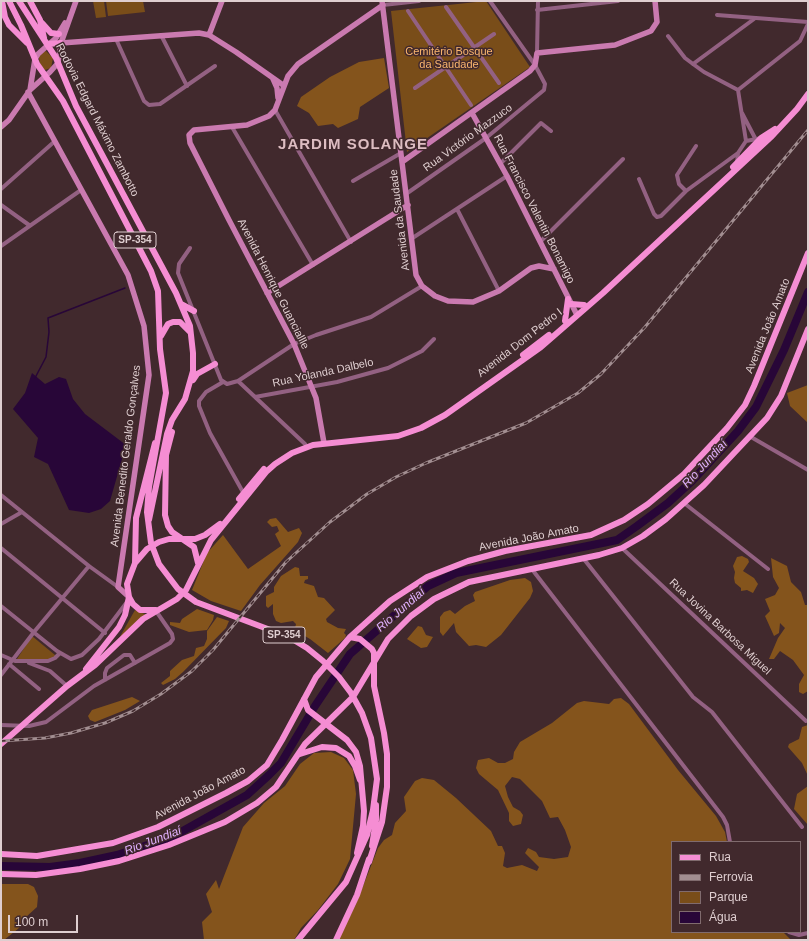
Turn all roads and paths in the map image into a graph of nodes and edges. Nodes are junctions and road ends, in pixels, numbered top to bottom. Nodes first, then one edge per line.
1 (2, 1) edge
2 (9, 1) edge
3 (19, 1) edge
4 (30, 1) edge
5 (76, 1) edge
6 (222, 1) edge
7 (419, 1) edge
8 (490, 1) edge
9 (538, 1) edge
10 (618, 1) edge
11 (655, 1) edge
12 (382, 3) edge
13 (446, 7) dead end
14 (73, 8) junction
15 (537, 10) junction
16 (408, 11) dead end
17 (717, 15) dead end
18 (754, 19) junction
19 (40, 20) junction
20 (808, 23) edge
21 (59, 34) junction
22 (494, 34) dead end
23 (161, 35) junction
24 (209, 35) junction
25 (668, 36) dead end
26 (116, 39) junction
27 (46, 43) junction
28 (61, 43) junction
29 (30, 46) junction
30 (474, 48) junction
31 (537, 53) junction
32 (35, 59) junction
33 (58, 63) junction
34 (535, 64) junction
35 (693, 64) junction
36 (215, 66) dead end
37 (444, 67) junction
38 (45, 76) junction
39 (272, 77) junction
40 (499, 84) dead end
41 (283, 85) junction
42 (187, 86) junction
43 (415, 88) dead end
44 (738, 90) junction
45 (29, 91) junction
46 (808, 94) edge
47 (278, 102) junction
48 (471, 105) dead end
49 (740, 109) junction
50 (275, 110) junction
51 (472, 113) junction
52 (786, 122) junction
53 (1, 127) edge
54 (232, 127) junction
55 (551, 131) dead end
56 (772, 136) junction
57 (486, 138) junction
58 (758, 138) junction
59 (55, 141) junction
60 (746, 141) junction
61 (696, 146) dead end
62 (401, 153) junction
63 (738, 153) junction
64 (623, 160) dead end
65 (402, 162) junction
66 (500, 164) junction
67 (738, 165) junction
68 (507, 176) junction
69 (639, 179) dead end
70 (353, 181) dead end
71 (1, 189) edge
72 (81, 190) junction
73 (686, 191) junction
74 (406, 194) junction
75 (408, 205) junction
76 (1, 206) edge
77 (458, 209) junction
78 (29, 225) junction
79 (412, 239) junction
80 (351, 242) junction
81 (540, 242) junction
82 (1, 246) edge
83 (190, 248) dead end
84 (808, 253) edge
85 (313, 265) junction
86 (554, 269) junction
87 (422, 286) junction
88 (499, 291) junction
89 (267, 294) junction
90 (569, 302) junction
91 (181, 304) junction
92 (584, 305) junction
93 (194, 311) junction
94 (576, 314) junction
95 (565, 321) junction
96 (808, 329) edge
97 (191, 333) junction
98 (160, 339) junction
99 (434, 339) dead end
100 (294, 344) junction
101 (215, 364) junction
102 (238, 381) junction
103 (223, 382) junction
104 (190, 385) junction
105 (312, 387) junction
106 (255, 396) junction
107 (181, 406) junction
108 (159, 430) junction
109 (751, 437) junction
110 (324, 441) junction
111 (305, 444) junction
112 (808, 470) edge
113 (1, 495) edge
114 (245, 495) junction
115 (684, 503) junction
116 (233, 511) junction
117 (22, 512) junction
118 (149, 522) junction
119 (1, 524) edge
120 (181, 538) junction
121 (1, 548) edge
122 (622, 548) junction
123 (582, 558) junction
124 (135, 563) junction
125 (198, 563) junction
126 (89, 566) junction
127 (531, 568) junction
128 (768, 569) dead end
129 (118, 587) junction
130 (61, 598) junction
131 (128, 600) junction
132 (1, 606) edge
133 (157, 611) junction
134 (34, 632) junction
135 (105, 633) junction
136 (350, 637) junction
137 (60, 653) junction
138 (1, 655) edge
139 (10, 662) junction
140 (25, 662) junction
141 (375, 662) junction
142 (135, 663) junction
143 (82, 674) junction
144 (1, 675) edge
145 (105, 680) junction
146 (67, 686) junction
147 (39, 689) dead end
148 (304, 699) junction
149 (806, 720) dead end
150 (1, 725) edge
151 (327, 725) junction
152 (1, 744) edge
153 (300, 754) junction
154 (363, 787) junction
155 (375, 798) junction
156 (802, 827) dead end
157 (730, 841) edge
158 (1, 854) edge
159 (369, 862) junction
160 (1, 874) edge
161 (337, 894) junction
162 (792, 933) edge
163 (808, 933) edge
164 (298, 940) edge
165 (336, 940) edge

1 - 29 main road, SP-354
2 - 29 main road, Rodovia Edgard Máximo Zambotto / SP-354
3 - 27 main road, Rodovia Edgard Máximo Zambotto / SP-354
4 - 19 main road, SP-354
5 - 14 street
6 - 24 street
7 - 12 street
8 - 34 street
9 - 15 street
10 - 15 street
11 - 31 street
12 - 41 street
12 - 62 street, Avenida da Saudade
13 - 30 street
14 - 21 street
14 - 28 street
15 - 31 street
16 - 37 street
17 - 18 street
18 - 20 street
18 - 35 street
19 - 21 main road
19 - 27 main road, SP-354
20 - 44 street
21 - 27 street
22 - 30 street
23 - 24 street
23 - 26 street
23 - 42 street
24 - 39 street
25 - 35 street
26 - 28 street
26 - 42 street
27 - 28 main road
27 - 32 street
27 - 33 main road, Rodovia Edgard Máximo Zambotto / SP-354
28 - 33 street
29 - 32 main road, Rodovia Edgard Máximo Zambotto / SP-354
30 - 37 street
30 - 40 street
31 - 34 street
32 - 38 main road, Rodovia Edgard Máximo Zambotto / SP-354
32 - 45 street
33 - 38 street
33 - 91 main road, Rodovia Edgard Máximo Zambotto / SP-354
34 - 51 street
34 - 57 street, Rua Victório Mazzuco
35 - 44 street
36 - 42 street
37 - 43 street
37 - 48 street
38 - 45 street
38 - 98 main road, Rodovia Edgard Máximo Zambotto / SP-354
39 - 41 street
39 - 47 street
41 - 47 street
44 - 49 street
45 - 53 street
45 - 59 street, Avenida Benedito Geraldo Gonçalves
46 - 52 main road, Avenida Dom Pedro I
47 - 50 street
49 - 58 street
49 - 60 street
50 - 54 street
50 - 80 street
51 - 57 street, Rua Francisco Valentin Bonamigo
51 - 65 street
52 - 56 main road, Avenida Dom Pedro I
52 - 58 main road, Avenida Dom Pedro I
54 - 85 street
54 - 89 street, Avenida Henrique Guanciallle
55 - 66 street
56 - 58 street
56 - 67 main road, Avenida Dom Pedro I
57 - 66 street, Rua Francisco Valentin Bonamigo
57 - 74 street, Rua Victório Mazzuco
58 - 60 street
58 - 67 main road, Avenida Dom Pedro I
59 - 71 street
59 - 72 street, Avenida Benedito Geraldo Gonçalves
60 - 63 street
61 - 73 street
62 - 65 street, Avenida da Saudade
62 - 70 street
63 - 67 street
63 - 73 street
64 - 81 street
65 - 74 street, Avenida da Saudade
66 - 68 street, Rua Francisco Valentin Bonamigo
67 - 92 main road, Avenida Dom Pedro I
67 - 94 main road, Avenida Dom Pedro I
68 - 77 street
68 - 81 street, Rua Francisco Valentin Bonamigo
69 - 73 street
72 - 78 street
72 - 129 street, Avenida Benedito Geraldo Gonçalves
74 - 75 street, Avenida da Saudade
75 - 79 street, Avenida da Saudade
75 - 80 street
76 - 78 street
77 - 79 street
77 - 88 street
78 - 82 street
79 - 87 street, Avenida da Saudade
80 - 85 street
81 - 86 street, Rua Francisco Valentin Bonamigo
83 - 93 street
84 - 136 main road, Avenida João Amato
85 - 89 street
86 - 88 street
86 - 90 street, Rua Francisco Valentin Bonamigo
87 - 88 street
87 - 100 street
89 - 100 street, Avenida Henrique Guanciallle
90 - 92 main road
90 - 94 street, Rua Francisco Valentin Bonamigo
90 - 95 main road
91 - 93 main road
91 - 97 main road, Rodovia Edgard Máximo Zambotto / SP-354
92 - 94 main road, Avenida Dom Pedro I
93 - 101 street
94 - 95 main road, Avenida Dom Pedro I
94 - 110 main road, Avenida Dom Pedro I
95 - 110 main road, Avenida Dom Pedro I
96 - 109 main road
97 - 98 main road
97 - 104 main road, Rodovia Edgard Máximo Zambotto / SP-354
98 - 108 main road, Rodovia Edgard Máximo Zambotto / SP-354
99 - 105 street, Rua Yolanda Dalbelo
100 - 102 street
100 - 105 street, Avenida Henrique Guanciallle
101 - 103 street
101 - 104 main road
102 - 103 street
102 - 106 street
103 - 114 street
104 - 107 main road, Rodovia Edgard Máximo Zambotto / SP-354
105 - 106 street, Rua Yolanda Dalbelo
105 - 110 street, Avenida Henrique Guanciallle
106 - 111 street
107 - 118 main road, Rodovia Edgard Máximo Zambotto / SP-354
107 - 120 main road
108 - 118 main road, Rodovia Edgard Máximo Zambotto / SP-354
108 - 124 main road
109 - 112 street
109 - 115 main road
110 - 111 main road, Avenida Dom Pedro I
110 - 114 main road, Avenida Dom Pedro I
111 - 114 main road, Avenida Dom Pedro I
113 - 117 street
114 - 116 main road, Avenida Dom Pedro I
115 - 122 main road
115 - 128 street
116 - 120 main road
116 - 125 main road
117 - 119 street
117 - 126 street
118 - 155 main road, Rodovia Edgard Máximo Zambotto / SP-354
120 - 124 main road
120 - 125 main road
121 - 130 street
122 - 123 main road
122 - 149 street, Rua Jovina Barbosa Miguel
123 - 127 main road
123 - 156 street
124 - 131 main road
125 - 133 main road
126 - 129 street
126 - 130 street
127 - 141 main road
127 - 157 street
129 - 131 street
130 - 134 street
130 - 135 street
131 - 133 main road
131 - 135 street
131 - 143 main road
132 - 134 street
133 - 142 street
133 - 143 main road
134 - 137 street
134 - 139 street
135 - 137 street
136 - 141 main road
136 - 148 main road, Avenida João Amato
137 - 140 street
138 - 139 street
139 - 140 street
139 - 144 street
139 - 147 street
140 - 146 street
141 - 151 main road
141 - 159 main road
142 - 145 street
142 - 145 street
143 - 146 main road
145 - 150 street
146 - 152 main road
148 - 151 main road
148 - 158 main road, Avenida João Amato
151 - 153 main road
151 - 154 main road
153 - 154 main road
153 - 160 main road
154 - 161 main road
155 - 159 main road, Rodovia Edgard Máximo Zambotto / SP-354
155 - 161 main road, Rodovia Edgard Máximo Zambotto / SP-354
159 - 165 main road, Rodovia Edgard Máximo Zambotto / SP-354
161 - 164 main road, Rodovia Edgard Máximo Zambotto / SP-354
162 - 163 street

